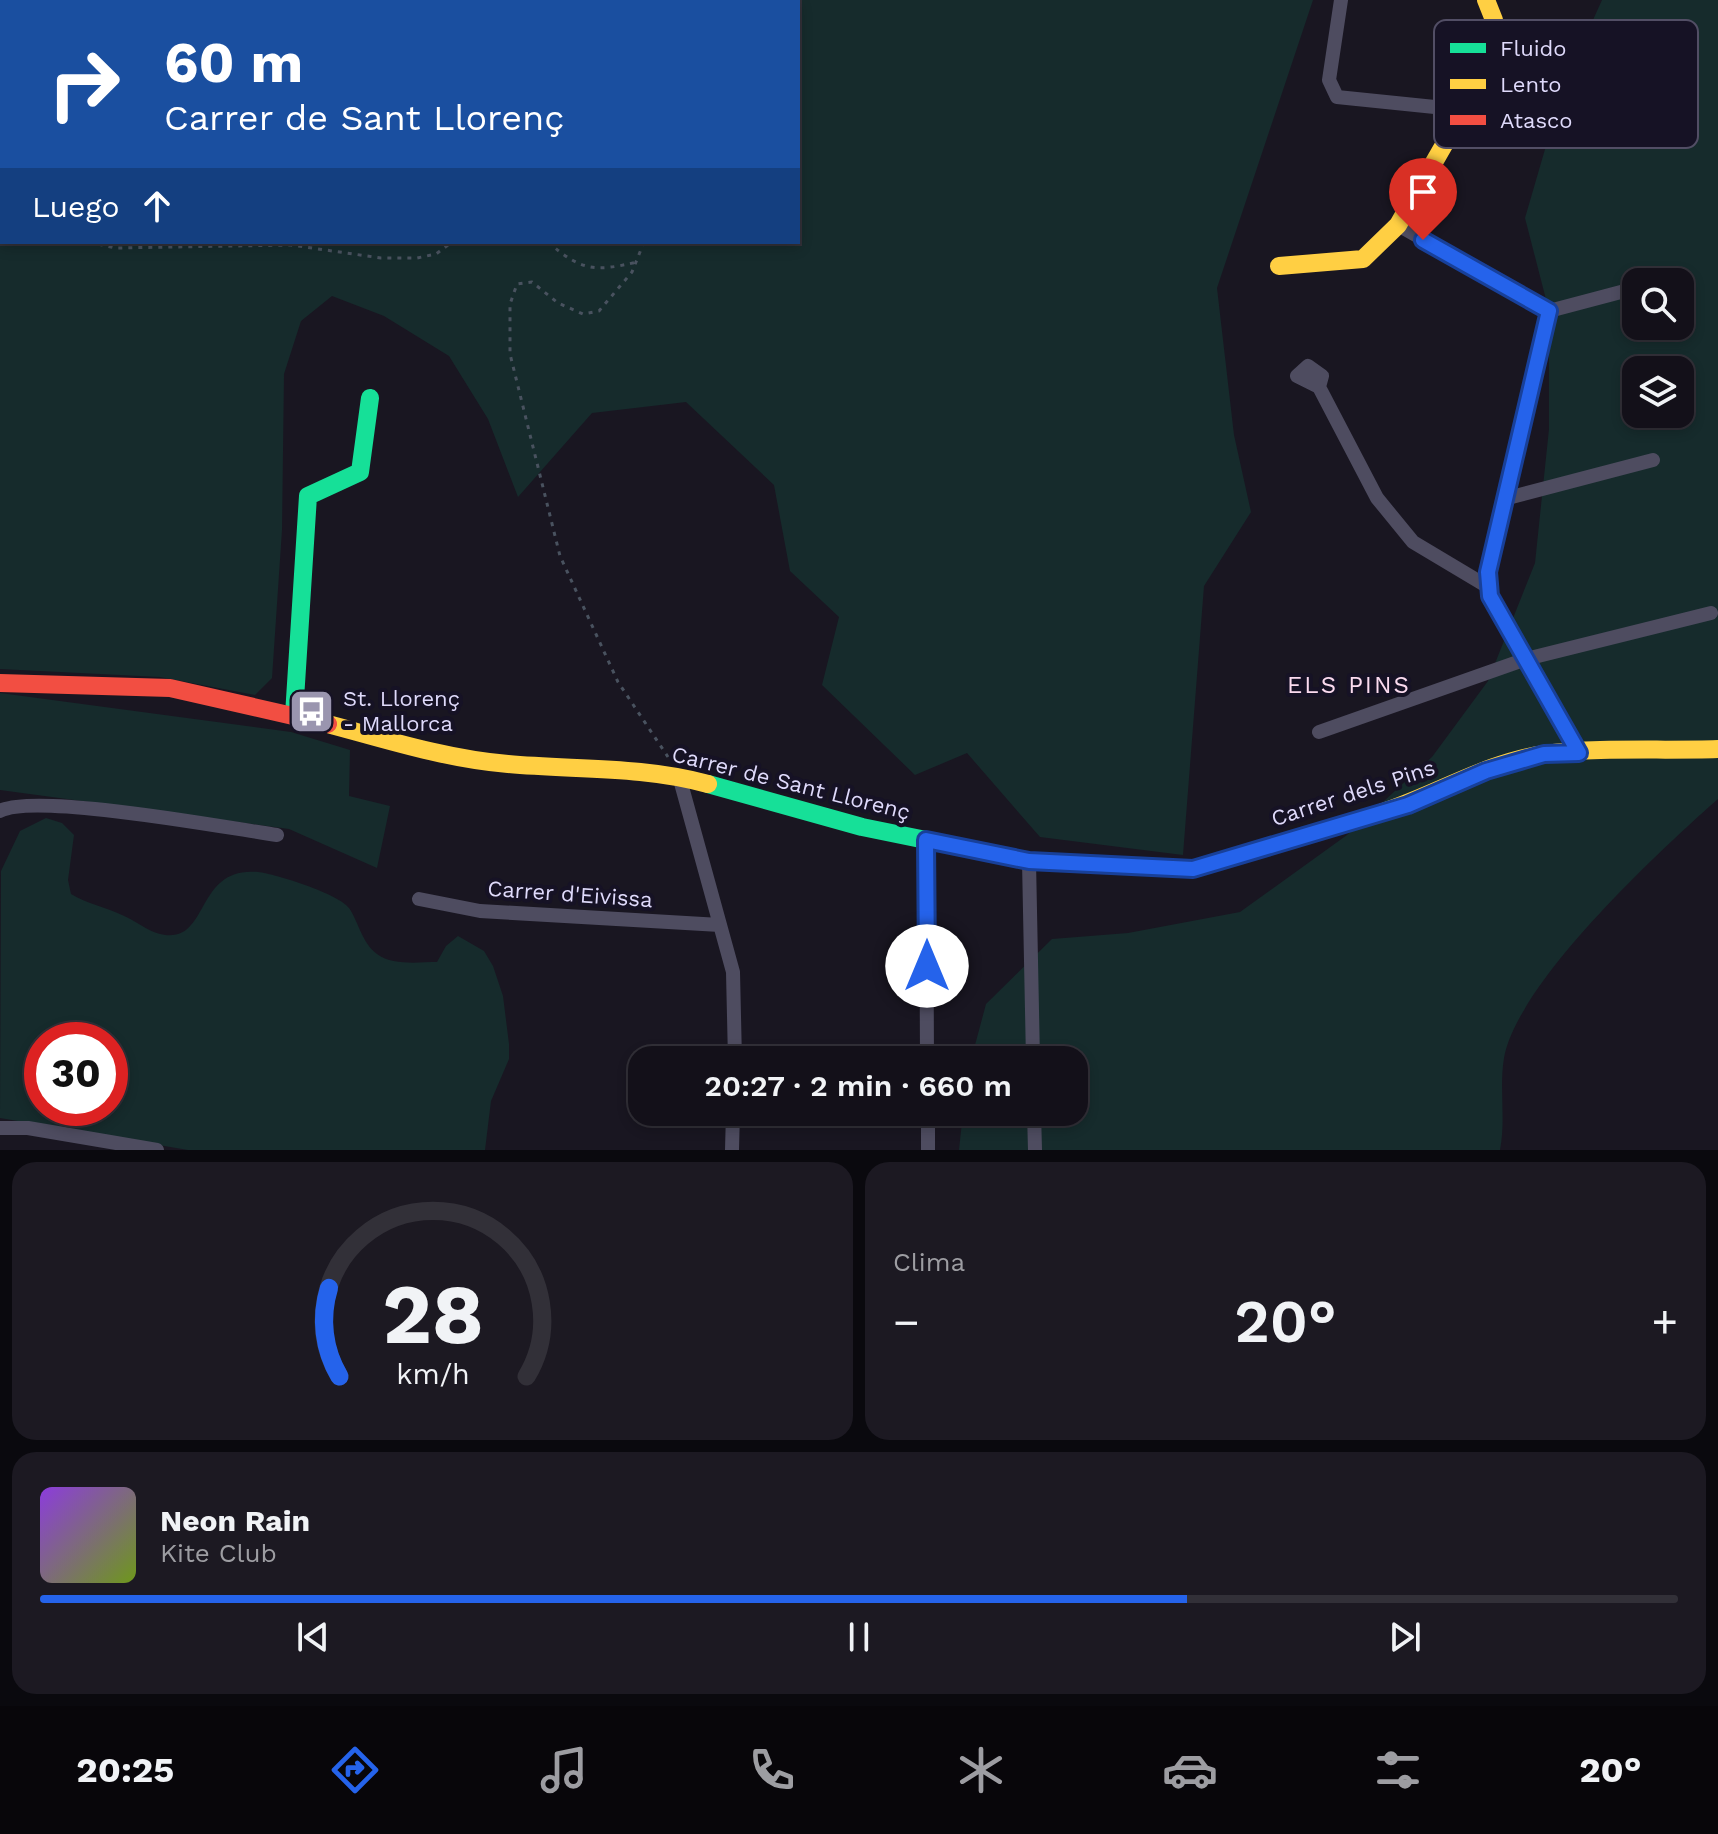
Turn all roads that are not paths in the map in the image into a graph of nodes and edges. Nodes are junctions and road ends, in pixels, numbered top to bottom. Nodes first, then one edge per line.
1 (1341, 0) edge
2 (1486, 0) edge
3 (1494, 20) edge
4 (1434, 107) edge
5 (1442, 148) edge
6 (1398, 225) junction
7 (1279, 266) dead end
8 (1622, 292) edge
9 (1549, 311) junction
10 (1319, 387) dead end
11 (370, 398) dead end
12 (1653, 460) dead end
13 (1504, 499) junction
14 (1490, 588) junction
15 (1711, 613) dead end
16 (1526, 659) junction
17 (0, 683) edge
18 (294, 715) junction
19 (1319, 732) dead end
20 (1718, 749) edge
21 (1579, 753) junction
22 (679, 776) junction
23 (3, 809) edge
24 (277, 835) dead end
25 (926, 840) junction
26 (1029, 861) junction
27 (1193, 869) joint
28 (419, 899) dead end
29 (720, 925) junction
30 (735, 1046) edge
31 (927, 1046) edge
32 (1033, 1046) edge
33 (733, 1126) edge
34 (928, 1126) edge
35 (1034, 1126) edge
36 (0, 1128) edge
37 (157, 1150) edge
38 (732, 1150) edge
39 (928, 1150) edge
40 (1035, 1150) edge

1 - 4 street
2 - 3 street
5 - 6 street
6 - 7 street
6 - 9 street
8 - 9 street
9 - 13 street
10 - 14 street
11 - 18 street
12 - 13 street
13 - 14 street
14 - 16 street
15 - 16 street
16 - 19 street
16 - 21 street
17 - 18 street, Carrer de Sant Llorenç
18 - 22 street, Carrer de Sant Llorenç
20 - 21 street, Carrer dels Pins
21 - 27 street, Carrer dels Pins
22 - 25 street, Carrer de Sant Llorenç
22 - 29 street
23 - 24 street
25 - 26 street, Carrer de Sant Llorenç
25 - 31 street
26 - 27 street, Carrer de Sant Llorenç
26 - 32 street
28 - 29 street, Carrer d'Eivissa
29 - 30 street
33 - 38 street
34 - 39 street
35 - 40 street
36 - 37 street

